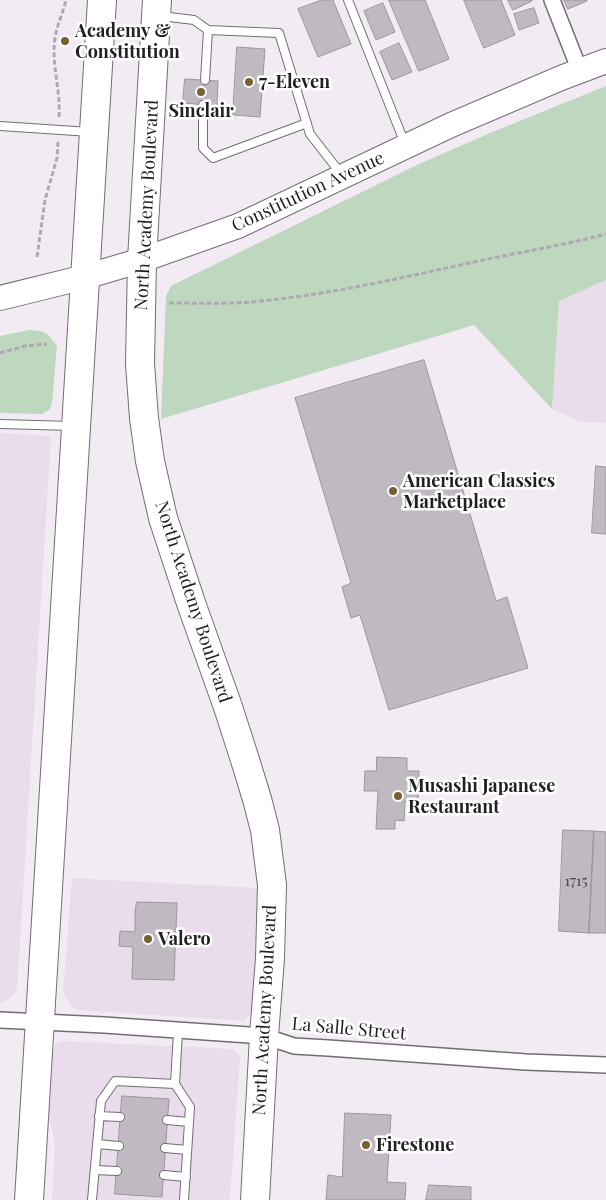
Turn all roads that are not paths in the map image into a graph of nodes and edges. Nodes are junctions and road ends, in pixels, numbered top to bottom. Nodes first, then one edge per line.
1 (102, 0) edge
2 (348, 0) edge
3 (552, 0) edge
4 (157, 8) edge
5 (208, 30) junction
6 (606, 61) edge
7 (580, 71) junction
8 (205, 80) dead end
9 (203, 105) dead end
10 (307, 123) junction
11 (0, 126) edge
12 (94, 132) junction
13 (406, 146) junction
14 (343, 176) junction
15 (142, 260) junction
16 (85, 277) junction
17 (0, 298) edge
18 (0, 424) edge
19 (76, 426) junction
20 (0, 1020) edge
21 (40, 1023) junction
22 (178, 1031) junction
23 (264, 1036) junction
24 (606, 1065) edge
25 (175, 1084) junction
26 (99, 1116) junction
27 (120, 1117) dead end
28 (167, 1120) dead end
29 (189, 1122) junction
30 (97, 1144) junction
31 (119, 1146) dead end
32 (165, 1148) dead end
33 (188, 1150) junction
34 (95, 1170) junction
35 (117, 1171) dead end
36 (164, 1175) dead end
37 (186, 1177) junction
38 (29, 1200) edge
39 (92, 1200) edge
40 (184, 1200) edge
41 (255, 1200) edge

1 - 12 highway
2 - 13 lane
3 - 7 street
4 - 5 lane
4 - 15 highway, North Academy Boulevard
5 - 8 lane
5 - 10 lane
6 - 7 main road, Constitution Avenue
7 - 13 main road, Constitution Avenue
9 - 10 lane
10 - 14 lane
11 - 12 lane
12 - 16 highway
13 - 14 main road, Constitution Avenue
14 - 15 main road, Constitution Avenue
15 - 16 main road, Constitution Avenue
15 - 23 highway, North Academy Boulevard
16 - 17 main road, Constitution Avenue
16 - 19 highway
18 - 19 lane
19 - 21 highway
20 - 21 street, La Salle Street
21 - 22 street, La Salle Street
21 - 38 highway
22 - 23 street, La Salle Street
22 - 25 lane
23 - 24 street, La Salle Street
23 - 41 highway, North Academy Boulevard
25 - 26 lane
25 - 29 lane
26 - 27 lane
26 - 30 lane
28 - 29 lane
29 - 33 lane
30 - 31 lane
30 - 34 lane
32 - 33 lane
33 - 37 lane
34 - 35 lane
34 - 39 lane
36 - 37 lane
37 - 40 lane

